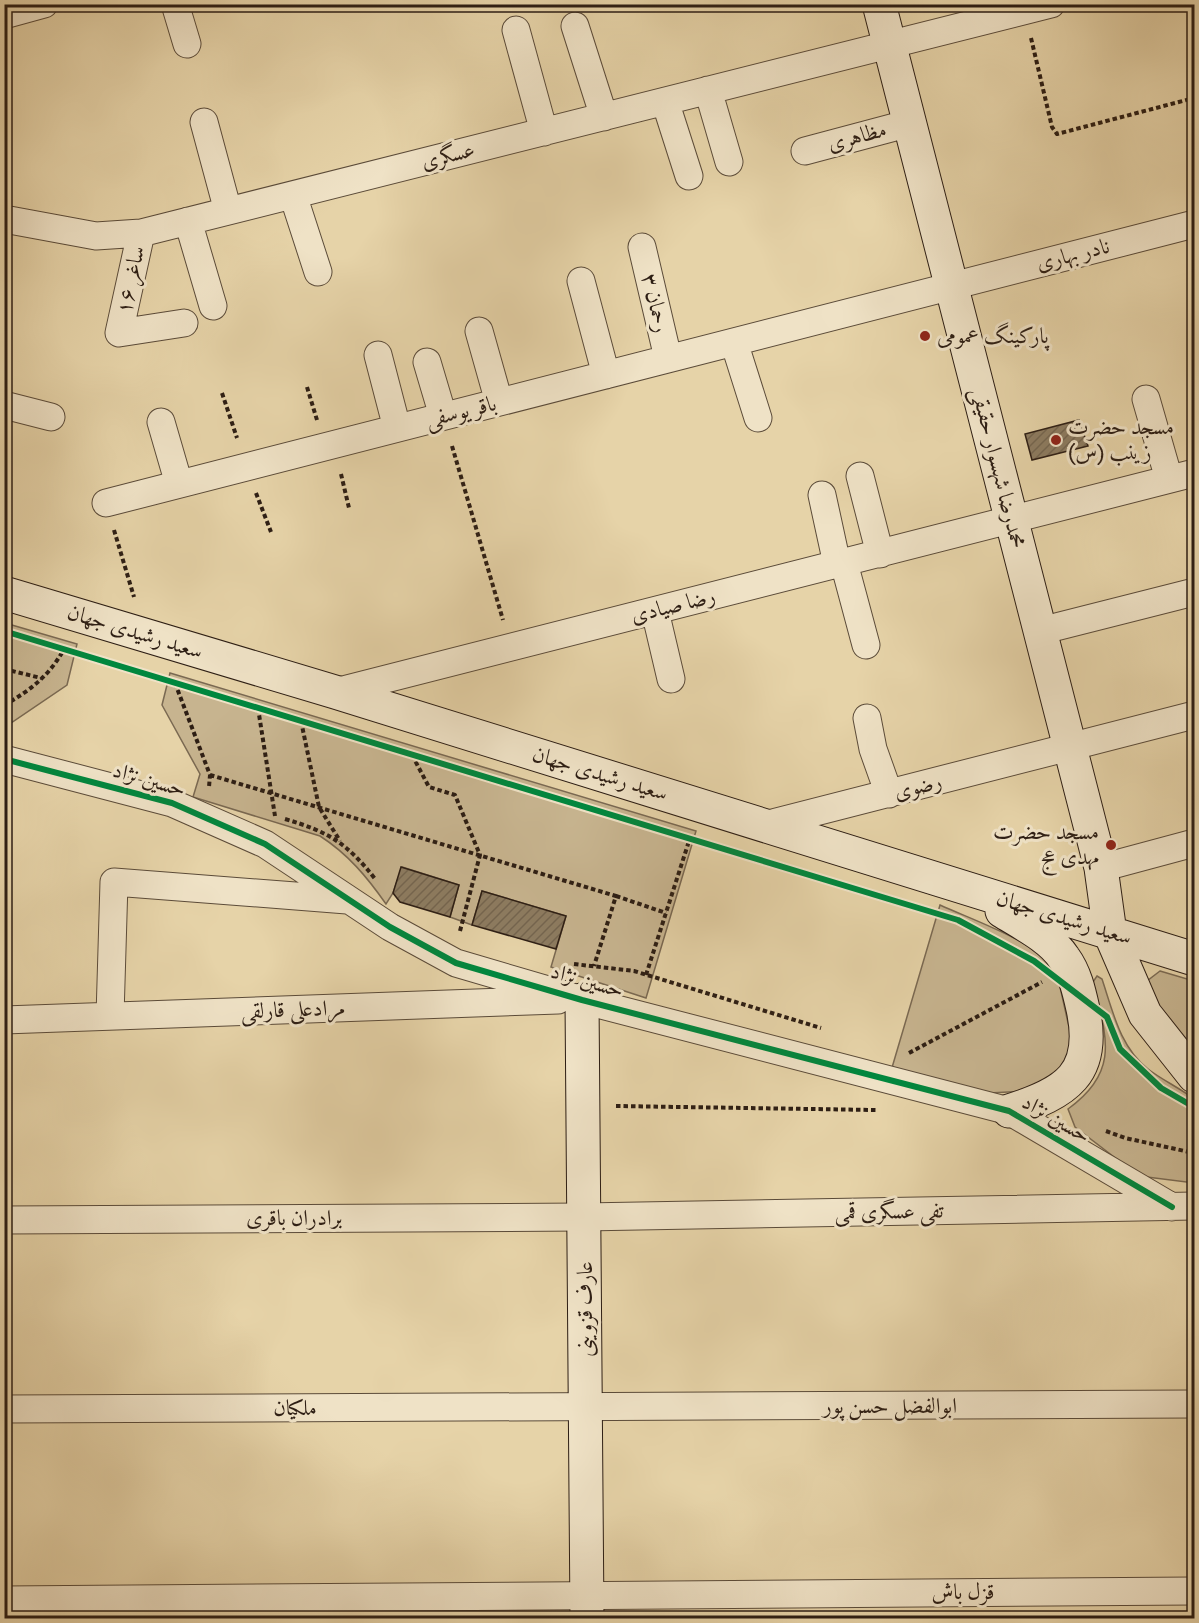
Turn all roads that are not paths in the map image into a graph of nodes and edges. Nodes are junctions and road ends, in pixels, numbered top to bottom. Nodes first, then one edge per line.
1 (175, 4) edge
2 (879, 4) edge
3 (1051, 4) edge
4 (42, 5) edge
5 (1025, 8) edge
6 (4, 15) edge
7 (575, 26) dead end
8 (516, 30) dead end
9 (187, 44) dead end
10 (890, 45) junction
11 (708, 90) junction
12 (665, 101) junction
13 (604, 117) junction
14 (204, 122) dead end
15 (910, 123) junction
16 (544, 132) junction
17 (805, 151) dead end
18 (729, 162) dead end
19 (689, 176) dead end
20 (293, 195) junction
21 (228, 211) junction
22 (4, 219) edge
23 (188, 221) junction
24 (1194, 224) edge
25 (141, 233) junction
26 (642, 247) dead end
27 (318, 272) dead end
28 (581, 281) dead end
29 (951, 286) junction
30 (213, 306) dead end
31 (184, 322) dead end
32 (478, 330) dead end
33 (734, 342) junction
34 (378, 355) dead end
35 (668, 358) junction
36 (427, 362) dead end
37 (606, 375) junction
38 (1146, 399) dead end
39 (499, 402) junction
40 (4, 405) edge
41 (443, 416) junction
42 (51, 417) dead end
43 (758, 418) dead end
44 (161, 422) dead end
45 (397, 428) junction
46 (1182, 476) edge
47 (860, 477) dead end
48 (179, 484) junction
49 (822, 495) dead end
50 (106, 503) road end
51 (1012, 520) junction
52 (880, 554) junction
53 (840, 564) junction
54 (1194, 592) edge
55 (4, 593) edge
56 (655, 611) junction
57 (1040, 631) junction
58 (866, 645) dead end
59 (671, 679) dead end
60 (335, 692) junction
61 (1194, 715) edge
62 (867, 718) dead end
63 (1070, 749) junction
64 (4, 759) edge
65 (889, 794) junction
66 (765, 825) junction
67 (1194, 843) edge
68 (1101, 868) junction
69 (962, 887) junction
70 (349, 900) junction
71 (1110, 933) junction
72 (1193, 957) edge
73 (582, 999) junction
74 (110, 1016) junction
75 (4, 1020) edge
76 (1194, 1076) edge
77 (1009, 1111) junction
78 (1183, 1207) edge
79 (584, 1217) junction
80 (4, 1220) edge
81 (1194, 1404) edge
82 (585, 1407) junction
83 (4, 1409) edge
84 (1194, 1591) edge
85 (4, 1600) edge
86 (587, 1607) edge

1 - 9 street
2 - 10 street, محمدرضا شهسوار حقیقی
3 - 5 street, عسگری
4 - 6 street
5 - 10 street, عسگری
7 - 13 street
8 - 16 street
10 - 11 street, عسگری
10 - 15 street, محمدرضا شهسوار حقیقی
11 - 12 street, عسگری
11 - 18 street
12 - 13 street, عسگری
12 - 19 street
13 - 16 street, عسگری
14 - 21 street
15 - 17 street, مظاهری
15 - 29 street, محمدرضا شهسوار حقیقی
16 - 20 street, عسگری
20 - 21 street, عسگری
20 - 27 street
21 - 23 street, عسگری
22 - 25 street, عسگری
23 - 25 street, عسگری
23 - 30 street
24 - 29 street, نادر بهاری
25 - 31 street, ساغر ۱۶
26 - 35 street, رحمان ۳
28 - 37 street
29 - 33 street, باقر یوسفی
29 - 51 street, محمدرضا شهسوار حقیقی
32 - 39 street
33 - 35 street, باقر یوسفی
33 - 43 street
34 - 45 street
35 - 37 street, باقر یوسفی
36 - 41 street
37 - 39 street, باقر یوسفی
38 - 46 street
39 - 41 street, باقر یوسفی
40 - 42 street
41 - 45 street, باقر یوسفی
44 - 48 street
45 - 48 street, باقر یوسفی
46 - 51 street, رضا صیادی
47 - 52 street
48 - 50 street, باقر یوسفی
49 - 53 street
51 - 52 street, رضا صیادی
51 - 57 street, محمدرضا شهسوار حقیقی
52 - 53 street, رضا صیادی
53 - 56 street, رضا صیادی
53 - 58 street
54 - 57 street
55 - 60 street, سعید رشیدی جهان
56 - 59 street
56 - 60 street, رضا صیادی
57 - 63 street, محمدرضا شهسوار حقیقی
60 - 66 street, سعید رشیدی جهان
61 - 63 street, رضوی
62 - 65 street
63 - 65 street, رضوی
63 - 68 street, محمدرضا شهسوار حقیقی
64 - 70 street, حسین نژاد
65 - 66 street, رضوی
66 - 69 street, سعید رشیدی جهان
67 - 68 street
68 - 71 street, محمدرضا شهسوار حقیقی
69 - 71 street, سعید رشیدی جهان
69 - 77 street
70 - 73 street, حسین نژاد
70 - 74 street
71 - 72 street, سعید رشیدی جهان
71 - 76 street, محمدرضا شهسوار حقیقی
73 - 74 street, مرادعلی قارلقی
73 - 77 street, حسین نژاد
73 - 79 street, عارف قزوینی
74 - 75 street, مرادعلی قارلقی
77 - 78 street, حسین نژاد
78 - 79 street, تفی عسگری قمی
79 - 80 street, برادران باقری
79 - 82 street, عارف قزوینی
81 - 82 street, ابوالفضل حسن پور
82 - 83 street, ملکیان
82 - 86 street, عارف قزوینی
84 - 86 street, قزل باش
85 - 86 street, قزل باش

